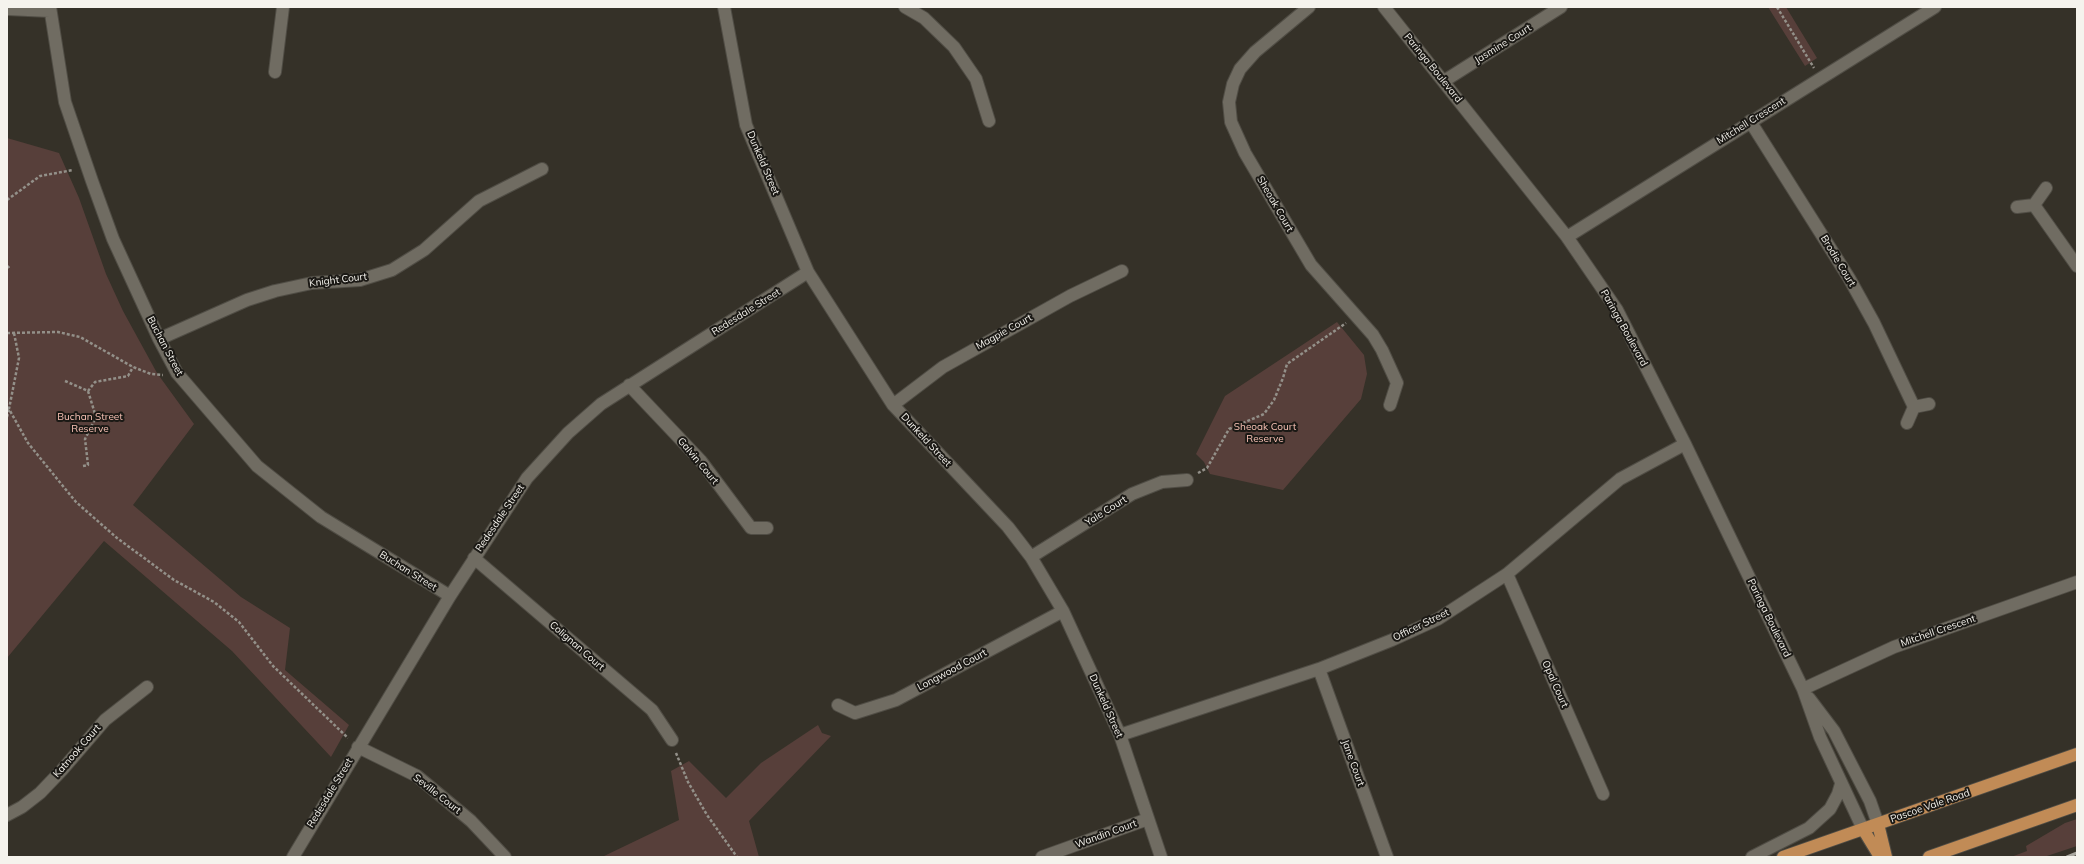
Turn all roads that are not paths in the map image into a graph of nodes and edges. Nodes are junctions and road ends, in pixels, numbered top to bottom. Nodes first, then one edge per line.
1 (283, 7) edge
2 (724, 7) edge
3 (905, 7) edge
4 (1309, 7) edge
5 (1384, 7) edge
6 (1562, 7) edge
7 (1935, 7) edge
8 (7, 9) edge
9 (50, 9) edge
10 (275, 72) dead end
11 (1444, 82) junction
12 (989, 121) dead end
13 (1750, 121) junction
14 (542, 168) dead end
15 (2046, 188) dead end
16 (2034, 206) junction
17 (2017, 207) dead end
18 (1567, 237) junction
19 (2077, 266) edge
20 (1122, 271) dead end
21 (808, 272) junction
22 (159, 339) junction
23 (629, 385) junction
24 (1929, 404) dead end
25 (893, 405) junction
26 (1390, 405) dead end
27 (1914, 407) junction
28 (1907, 423) dead end
29 (1685, 444) junction
30 (1187, 480) road end
31 (767, 528) dead end
32 (1031, 557) junction
33 (474, 558) junction
34 (1507, 574) junction
35 (2077, 582) edge
36 (450, 596) junction
37 (1063, 611) junction
38 (1319, 669) junction
39 (148, 687) dead end
40 (1803, 689) junction
41 (838, 705) dead end
42 (1120, 734) junction
43 (672, 740) road end
44 (358, 747) junction
45 (2077, 754) edge
46 (1842, 784) junction
47 (1603, 794) dead end
48 (2077, 805) edge
49 (7, 814) edge
50 (1148, 819) junction
51 (1878, 824) junction
52 (1863, 829) junction
53 (293, 857) edge
54 (505, 857) edge
55 (1042, 857) edge
56 (1162, 857) edge
57 (1387, 857) edge
58 (1752, 857) edge
59 (1784, 857) edge
60 (1880, 857) edge
61 (1886, 857) edge
62 (1929, 857) edge

1 - 10 street
2 - 21 street, Dunkeld Street
3 - 12 street
4 - 26 street, Sheoak Court
5 - 11 street, Paringa Boulevard
6 - 11 street, Jasmine Court
7 - 13 street, Mitchell Crescent
8 - 9 street
9 - 22 street, Buchan Street
11 - 18 street, Paringa Boulevard
13 - 18 street, Mitchell Crescent
13 - 27 street, Brodie Court
14 - 22 street, Knight Court
15 - 16 street
16 - 17 street
16 - 19 street
18 - 29 street, Paringa Boulevard
20 - 25 street, Magpie Court
21 - 23 street, Redesdale Street
21 - 25 street, Dunkeld Street
22 - 36 street, Buchan Street
23 - 31 street, Galvin Court
23 - 33 street, Redesdale Street
24 - 27 street
25 - 32 street, Dunkeld Street
27 - 28 street
29 - 34 street, Officer Street
29 - 40 street, Paringa Boulevard
30 - 32 street, Yale Court
32 - 37 street, Dunkeld Street
33 - 36 street, Redesdale Street
33 - 43 street, Colignan Court
34 - 38 street, Officer Street
34 - 47 street, Opal Court
35 - 40 street, Mitchell Crescent
36 - 44 street, Redesdale Street
37 - 41 street, Longwood Court
37 - 42 street, Dunkeld Street
38 - 42 street, Officer Street
38 - 57 street, Jane Court
39 - 49 street, Katnook Court
40 - 46 street, Paringa Boulevard
40 - 51 street, Paringa Boulevard
42 - 50 street, Dunkeld Street
44 - 53 street, Redesdale Street
44 - 54 street, Seville Court
45 - 51 main road, Pascoe Vale Road
46 - 52 street, Paringa Boulevard
46 - 58 street
48 - 62 main road
50 - 55 street, Wandin Court
50 - 56 street, Dunkeld Street
51 - 52 main road, Pascoe Vale Road
51 - 61 main road
52 - 59 main road, Pascoe Vale Road
52 - 60 main road

